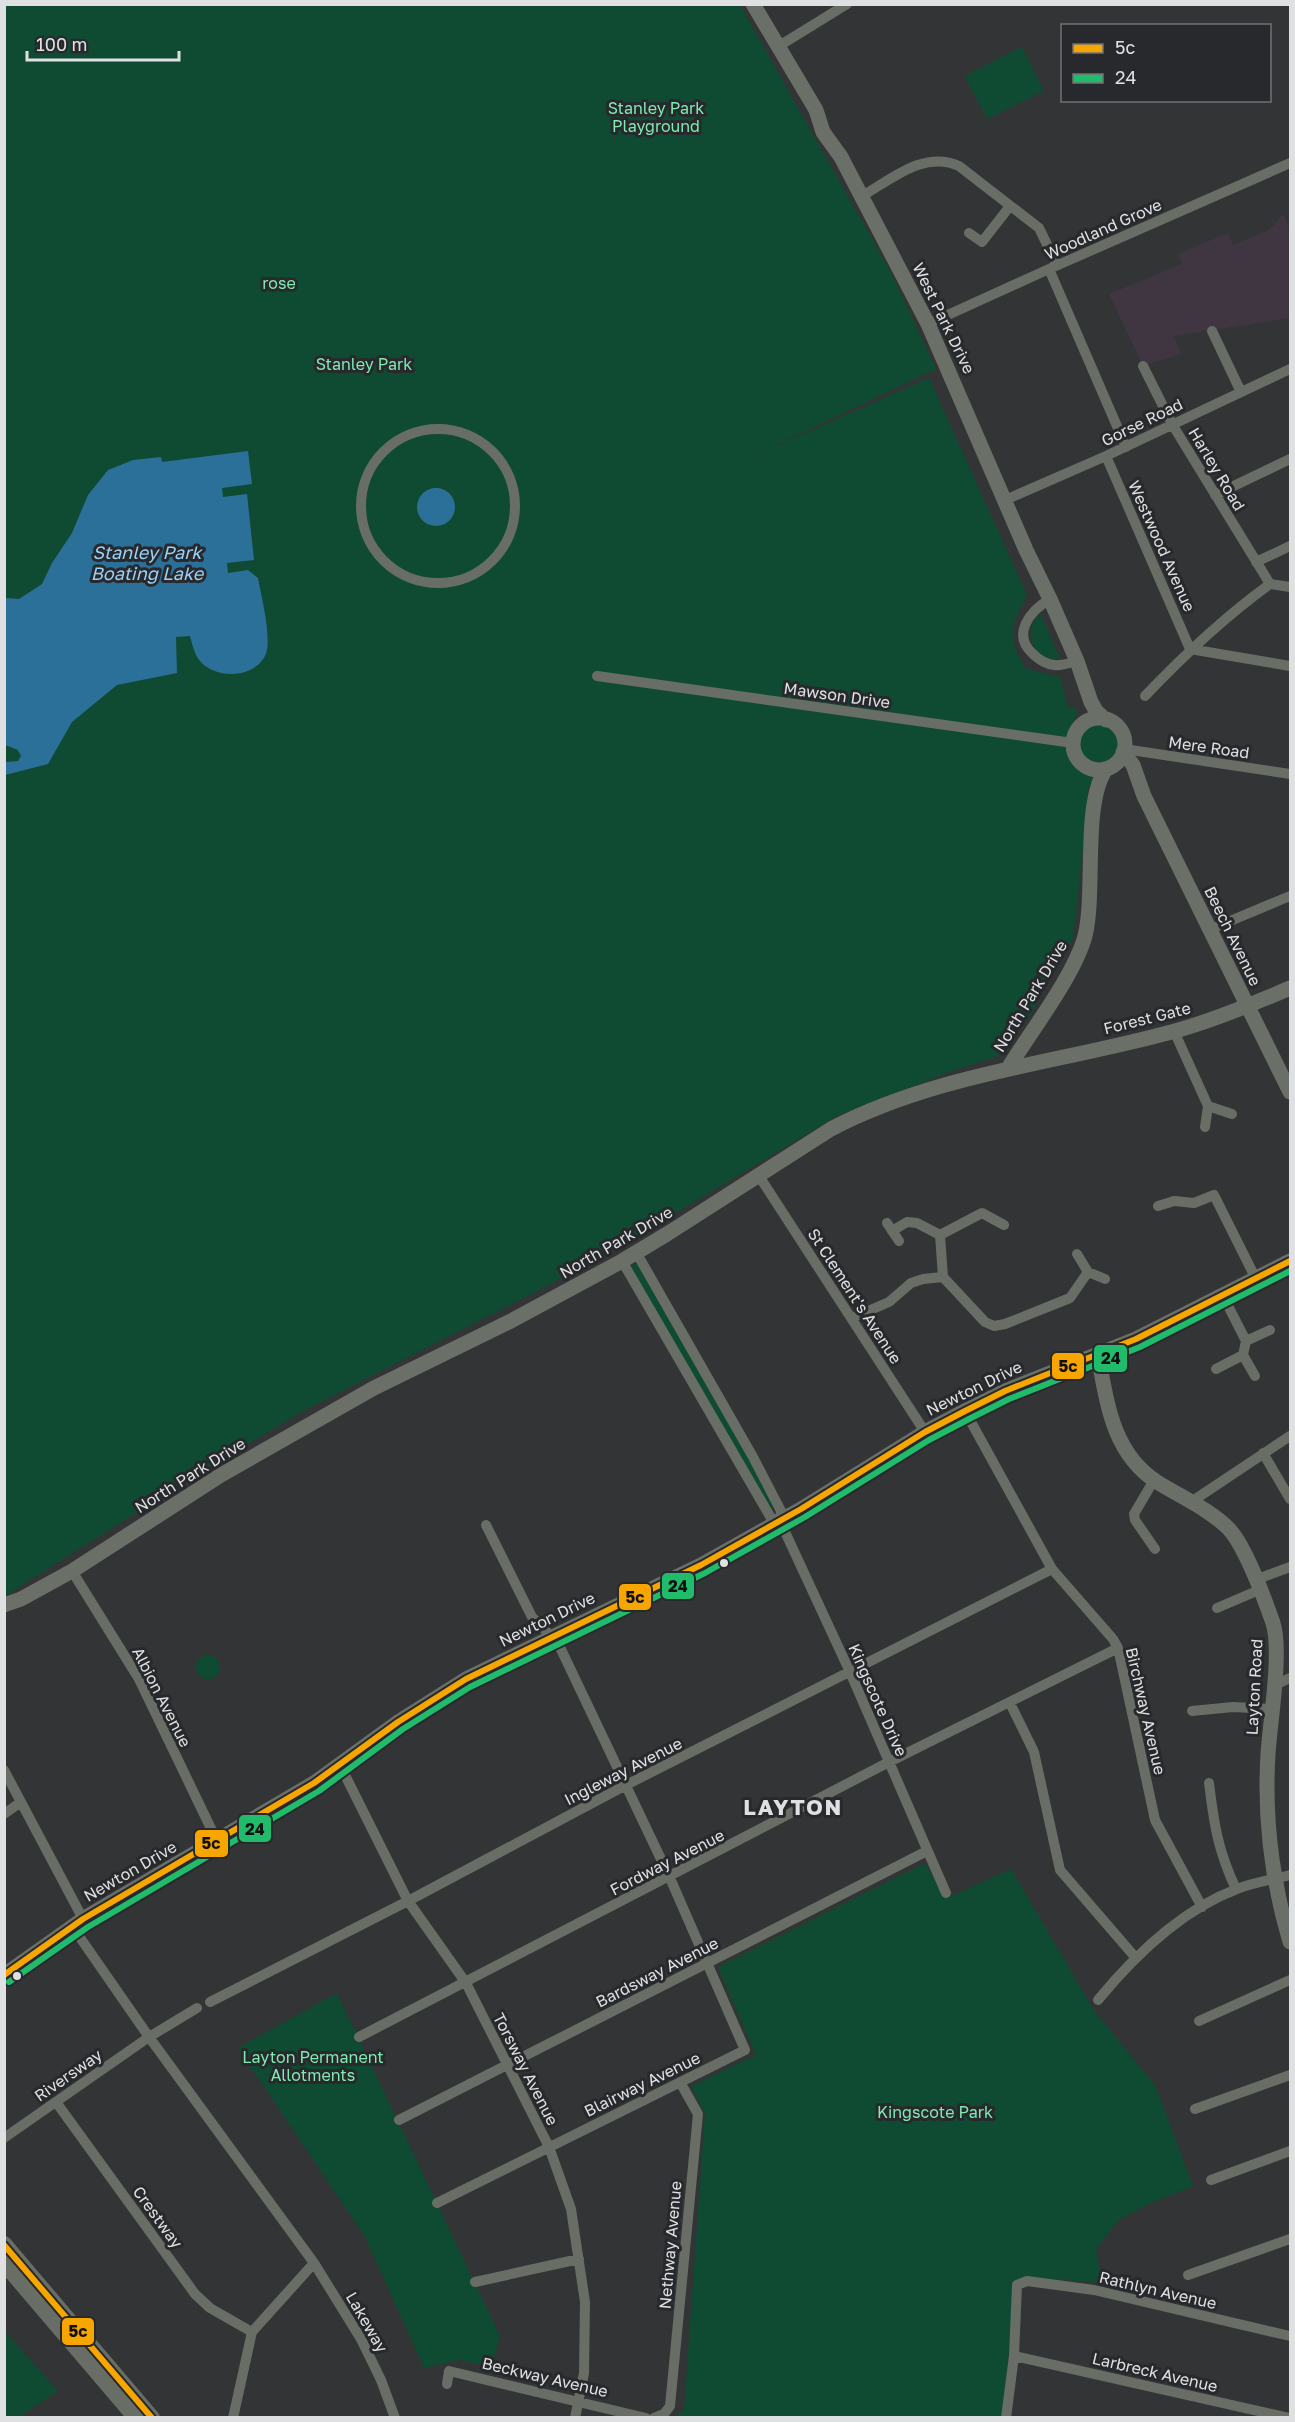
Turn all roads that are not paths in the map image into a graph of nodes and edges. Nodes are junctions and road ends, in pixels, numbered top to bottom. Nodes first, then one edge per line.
1 (753, 4) edge
2 (847, 4) edge
3 (778, 46) junction
4 (1290, 166) edge
5 (862, 196) junction
6 (1011, 206) junction
7 (969, 233) dead end
8 (1053, 267) junction
9 (928, 324) junction
10 (1212, 331) dead end
11 (1143, 366) dead end
12 (1290, 369) edge
13 (1241, 392) junction
14 (1172, 424) junction
15 (428, 430) joint
16 (1126, 447) junction
17 (1106, 456) junction
18 (1290, 459) edge
19 (1215, 495) junction
20 (1005, 500) junction
21 (1290, 546) edge
22 (1256, 562) junction
23 (1270, 584) junction
24 (1290, 587) edge
25 (1050, 598) junction
26 (1190, 649) junction
27 (1077, 661) junction
28 (1290, 666) edge
29 (597, 676) dead end
30 (1145, 696) dead end
31 (1106, 720) junction
32 (1076, 736) junction
33 (1124, 751) junction
34 (1086, 766) junction
35 (1108, 768) junction
36 (1290, 774) edge
37 (1144, 796) junction
38 (1094, 807) junction
39 (1290, 896) edge
40 (1211, 929) junction
41 (1290, 988) edge
42 (1247, 1006) junction
43 (1174, 1031) junction
44 (1008, 1068) junction
45 (1290, 1092) edge
46 (1208, 1106) junction
47 (1232, 1114) dead end
48 (1205, 1127) dead end
49 (759, 1176) junction
50 (1158, 1206) dead end
51 (1004, 1225) dead end
52 (940, 1235) junction
53 (898, 1241) dead end
54 (636, 1252) junction
55 (1077, 1254) dead end
56 (622, 1261) junction
57 (1290, 1261) edge
58 (1088, 1272) junction
59 (943, 1277) junction
60 (1255, 1277) junction
61 (1105, 1279) dead end
62 (1222, 1294) junction
63 (852, 1318) junction
64 (1270, 1330) dead end
65 (1246, 1341) junction
66 (1098, 1354) junction
67 (1243, 1355) junction
68 (1216, 1369) dead end
69 (1255, 1376) dead end
70 (965, 1411) junction
71 (925, 1432) junction
72 (1290, 1436) edge
73 (1263, 1453) junction
74 (1154, 1480) junction
75 (1290, 1499) edge
76 (1191, 1502) junction
77 (780, 1521) junction
78 (486, 1525) dead end
79 (1155, 1549) dead end
80 (1290, 1567) edge
81 (1052, 1569) junction
82 (72, 1571) junction
83 (1257, 1585) junction
84 (4, 1605) edge
85 (1217, 1608) dead end
86 (552, 1636) junction
87 (1118, 1648) junction
88 (850, 1672) junction
89 (1290, 1677) edge
90 (1273, 1686) junction
91 (1010, 1703) junction
92 (1271, 1709) junction
93 (1192, 1711) dead end
94 (889, 1762) junction
95 (340, 1765) junction
96 (4, 1770) edge
97 (1209, 1783) dead end
98 (626, 1785) junction
99 (21, 1802) junction
100 (4, 1814) edge
101 (217, 1841) junction
102 (927, 1851) junction
103 (1290, 1875) edge
104 (670, 1878) junction
105 (1274, 1880) junction
106 (1236, 1889) junction
107 (946, 1893) dead end
108 (408, 1901) junction
109 (1202, 1907) junction
110 (77, 1922) junction
111 (1290, 1942) edge
112 (1135, 1957) junction
113 (707, 1964) junction
114 (4, 1975) edge
115 (1290, 1980) edge
116 (466, 1983) junction
117 (1098, 2000) dead end
118 (210, 2002) dead end
119 (197, 2008) dead end
120 (1199, 2021) dead end
121 (150, 2037) junction
122 (358, 2037) dead end
123 (507, 2064) junction
124 (1290, 2075) edge
125 (680, 2082) junction
126 (56, 2102) junction
127 (1195, 2109) dead end
128 (399, 2120) dead end
129 (4, 2138) edge
130 (549, 2146) junction
131 (1290, 2151) edge
132 (1211, 2180) dead end
133 (437, 2203) dead end
134 (1290, 2239) edge
135 (4, 2244) edge
136 (579, 2259) junction
137 (4, 2263) edge
138 (314, 2263) junction
139 (1188, 2275) dead end
140 (476, 2282) dead end
141 (252, 2332) junction
142 (1290, 2336) edge
143 (1014, 2356) junction
144 (447, 2384) dead end
145 (579, 2400) junction
146 (659, 2416) edge
147 (136, 2418) edge
148 (153, 2418) edge
149 (233, 2418) edge
150 (395, 2418) edge
151 (575, 2418) edge
152 (646, 2418) edge
153 (1006, 2418) edge
154 (1289, 2418) edge

1 - 3 street, West Park Drive
2 - 3 street
3 - 5 street, West Park Drive
4 - 8 street, Woodland Grove
5 - 6 street
5 - 9 street, West Park Drive
6 - 7 street
6 - 8 street
8 - 9 street, Woodland Grove
8 - 16 street
9 - 20 street, West Park Drive
10 - 13 street
11 - 14 street, Harley Road
12 - 13 street, Gorse Road
13 - 14 street, Gorse Road
14 - 16 street, Gorse Road
14 - 19 street, Harley Road
15 - 15 street
16 - 17 street, Gorse Road
17 - 20 street, Gorse Road
17 - 26 street, Westwood Avenue
18 - 19 street
19 - 22 street, Harley Road
20 - 25 street, West Park Drive
21 - 22 street
22 - 23 street, Harley Road
23 - 24 street
23 - 26 street
25 - 27 street, West Park Drive
25 - 27 street
26 - 28 street
26 - 30 street
27 - 31 street, West Park Drive
27 - 32 street, West Park Drive
29 - 32 street, Mawson Drive
31 - 32 street
31 - 33 street
32 - 34 street
33 - 35 street
33 - 36 street, Mere Road
33 - 37 street, Beech Avenue
34 - 35 street
34 - 38 street, North Park Drive
35 - 37 street, Beech Avenue
35 - 38 street, North Park Drive
37 - 40 street, Beech Avenue
38 - 44 street, North Park Drive
39 - 40 street
40 - 42 street, Beech Avenue
41 - 42 street, Forest Gate
42 - 43 street, Forest Gate
42 - 45 street, Beech Avenue
43 - 44 street, Forest Gate
43 - 46 street
44 - 49 street, North Park Drive
46 - 47 street
46 - 48 street
49 - 54 street, North Park Drive
49 - 63 street, St Clement's Avenue
50 - 60 street
51 - 52 street
52 - 53 street
52 - 59 street
54 - 56 street, North Park Drive
54 - 77 street
55 - 58 street
56 - 77 street
56 - 82 street, North Park Drive
57 - 60 street, Newton Drive
58 - 59 street
58 - 61 street
59 - 63 street
60 - 62 street, Newton Drive
62 - 65 street
62 - 66 street, Newton Drive
63 - 71 street, St Clement's Avenue
64 - 65 street
65 - 67 street
66 - 70 street, Newton Drive
66 - 74 street, Layton Road
67 - 68 street
67 - 69 street
70 - 71 street, Newton Drive
70 - 81 street, Birchway Avenue
71 - 77 street, Newton Drive
72 - 73 street
73 - 75 street
73 - 76 street
74 - 76 street, Layton Road
74 - 79 street
76 - 83 street, Layton Road
77 - 86 street, Newton Drive
77 - 88 street, Kingscote Drive
78 - 86 street
80 - 83 street
81 - 87 street, Birchway Avenue
81 - 88 street, Ingleway Avenue
82 - 84 street, North Park Drive
82 - 101 street, Albion Avenue
83 - 85 street
83 - 90 street, Layton Road
86 - 95 street, Newton Drive
86 - 98 street
87 - 91 street, Fordway Avenue
87 - 109 street, Birchway Avenue
88 - 94 street, Kingscote Drive
88 - 98 street, Ingleway Avenue
89 - 90 street
90 - 92 street, Layton Road
91 - 94 street, Fordway Avenue
91 - 112 street
92 - 93 street
92 - 105 street, Layton Road
94 - 102 street, Kingscote Drive
94 - 104 street, Fordway Avenue
95 - 101 street, Newton Drive
95 - 108 street, Torsway Avenue
96 - 99 street, Lakeway
97 - 106 street
98 - 104 street
98 - 108 street, Ingleway Avenue
99 - 100 street
99 - 110 street, Lakeway
101 - 110 street, Newton Drive
102 - 107 street, Kingscote Drive
102 - 113 street, Bardsway Avenue
103 - 105 street
104 - 113 street
104 - 116 street, Fordway Avenue
105 - 106 street
105 - 111 street, Layton Road
106 - 109 street
108 - 116 street, Torsway Avenue
108 - 118 street, Ingleway Avenue
109 - 112 street
110 - 114 street, Newton Drive
110 - 121 street, Lakeway
112 - 117 street
113 - 123 street, Bardsway Avenue
113 - 125 street, Blairway Avenue
115 - 120 street
116 - 122 street, Fordway Avenue
116 - 123 street, Torsway Avenue
119 - 121 street
121 - 126 street, Riversway
121 - 138 street, Lakeway
123 - 128 street, Bardsway Avenue
123 - 130 street, Torsway Avenue
124 - 127 street
125 - 130 street, Blairway Avenue
125 - 146 street, Nethway Avenue
126 - 129 street, Riversway
126 - 141 street, Crestway
130 - 133 street, Blairway Avenue
130 - 136 street, Torsway Avenue
131 - 132 street
134 - 139 street
135 - 148 main road
136 - 140 street
136 - 145 street, Torsway Avenue
137 - 147 main road
138 - 141 street
138 - 150 street, Lakeway
141 - 149 street
142 - 143 street, Rathlyn Avenue
143 - 153 street
143 - 154 street, Larbreck Avenue
144 - 145 street, Beckway Avenue
145 - 151 street, Torsway Avenue
145 - 152 street, Beckway Avenue

